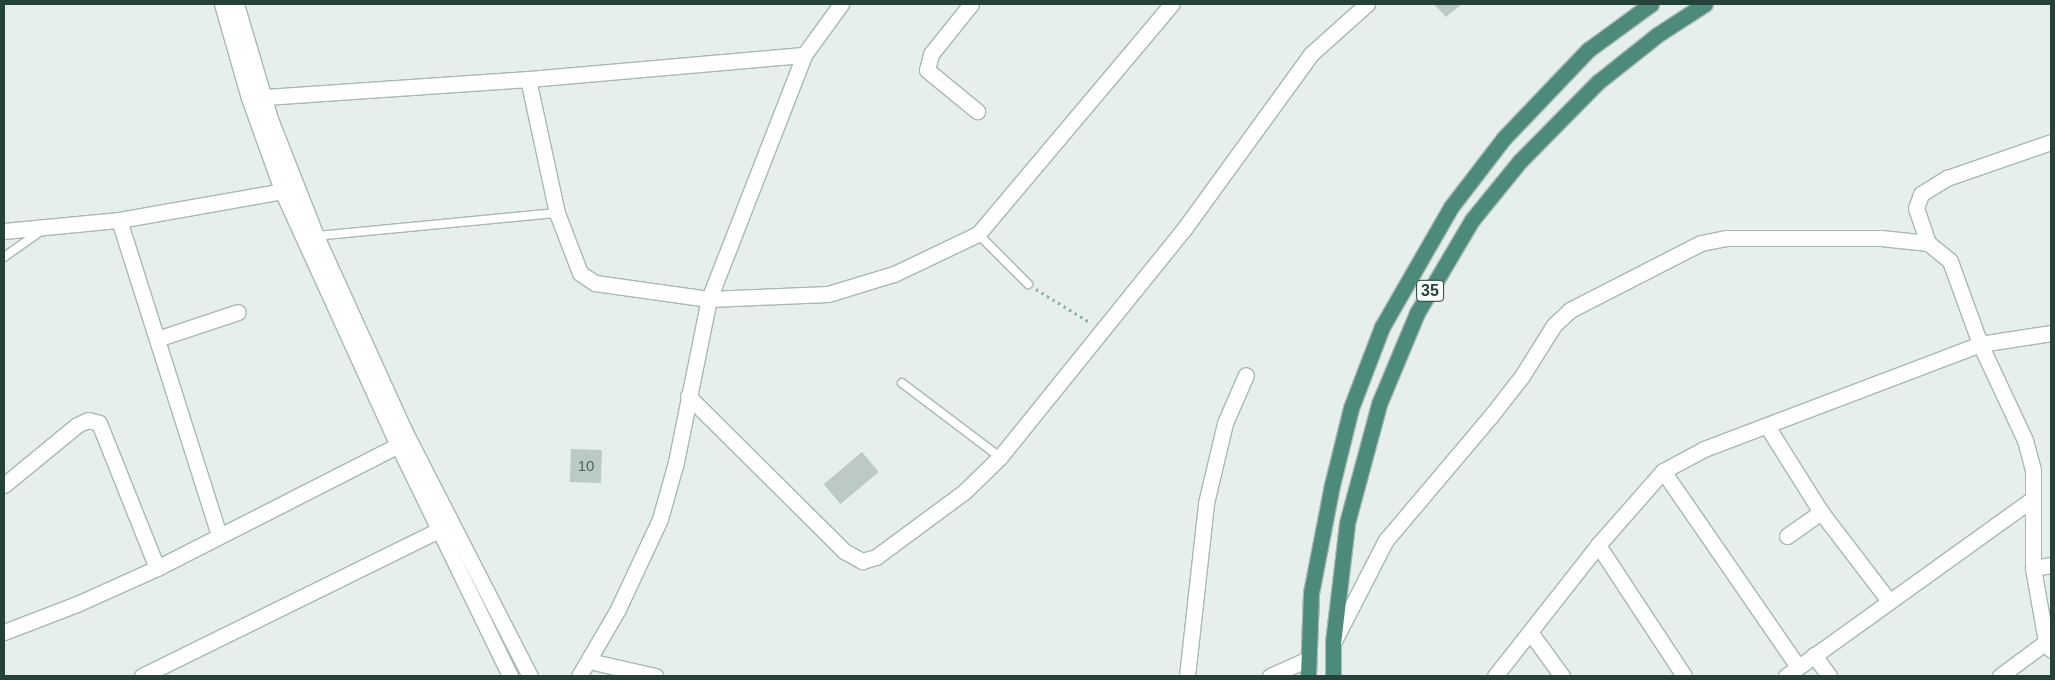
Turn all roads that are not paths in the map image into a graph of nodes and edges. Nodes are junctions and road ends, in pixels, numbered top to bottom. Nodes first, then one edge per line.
1 (222, 4) edge
2 (236, 4) edge
3 (841, 4) edge
4 (971, 4) edge
5 (1172, 4) edge
6 (1367, 4) edge
7 (1651, 4) edge
8 (1705, 4) edge
9 (804, 55) junction
10 (528, 79) junction
11 (256, 98) junction
12 (977, 111) dead end
13 (2051, 142) edge
14 (290, 191) junction
15 (557, 213) junction
16 (119, 220) junction
17 (45, 228) junction
18 (4, 231) edge
19 (978, 234) junction
20 (316, 236) junction
21 (1928, 242) junction
22 (4, 257) edge
23 (1028, 284) road end
24 (709, 299) junction
25 (238, 312) dead end
26 (2051, 333) edge
27 (157, 339) junction
28 (1980, 344) junction
29 (1246, 375) dead end
30 (902, 383) dead end
31 (688, 396) junction
32 (1767, 426) junction
33 (398, 445) junction
34 (1000, 457) junction
35 (1664, 471) junction
36 (4, 485) edge
37 (2031, 500) junction
38 (1821, 512) junction
39 (441, 529) junction
40 (218, 535) junction
41 (1787, 536) dead end
42 (1598, 545) junction
43 (2051, 566) edge
44 (158, 568) junction
45 (2033, 568) junction
46 (1889, 601) junction
47 (4, 632) edge
48 (1530, 632) junction
49 (1333, 643) junction
50 (2048, 646) edge
51 (1814, 655) junction
52 (1308, 658) junction
53 (589, 661) junction
54 (1792, 672) edge
55 (142, 676) edge
56 (510, 676) edge
57 (530, 676) edge
58 (579, 676) edge
59 (655, 676) edge
60 (1187, 676) edge
61 (1270, 676) edge
62 (1308, 676) edge
63 (1332, 676) edge
64 (1495, 676) edge
65 (1562, 676) edge
66 (1684, 676) edge
67 (1829, 676) edge
68 (2000, 676) edge

1 - 11 street
2 - 11 street
3 - 9 street
4 - 12 street
5 - 19 street
6 - 34 street
7 - 52 highway, 35
8 - 49 highway, 35
9 - 10 street
9 - 24 street
10 - 11 street
10 - 15 street
11 - 14 street
13 - 21 street
14 - 16 street
14 - 20 street
14 - 33 street
15 - 20 lane
15 - 24 street
16 - 17 street
16 - 27 street
17 - 18 street
17 - 22 lane
19 - 23 lane
19 - 24 street
20 - 57 street
21 - 28 street
21 - 49 street
24 - 31 street
25 - 27 street
26 - 28 street
27 - 40 street
28 - 32 street
28 - 37 street
29 - 60 street
30 - 34 lane
31 - 34 street
31 - 53 street
32 - 35 street
32 - 38 street
33 - 39 street
33 - 40 street
35 - 42 street
35 - 54 street
36 - 44 street
37 - 45 street
37 - 46 street
38 - 41 street
38 - 46 street
39 - 55 street
39 - 56 street
40 - 44 street
42 - 48 street
42 - 66 street
43 - 45 street
44 - 47 street
45 - 50 street
46 - 51 street
48 - 64 street
48 - 65 street
49 - 63 highway, 35
50 - 68 street
51 - 54 street
51 - 67 street
52 - 61 street
52 - 62 highway, 35
53 - 58 street
53 - 59 street

